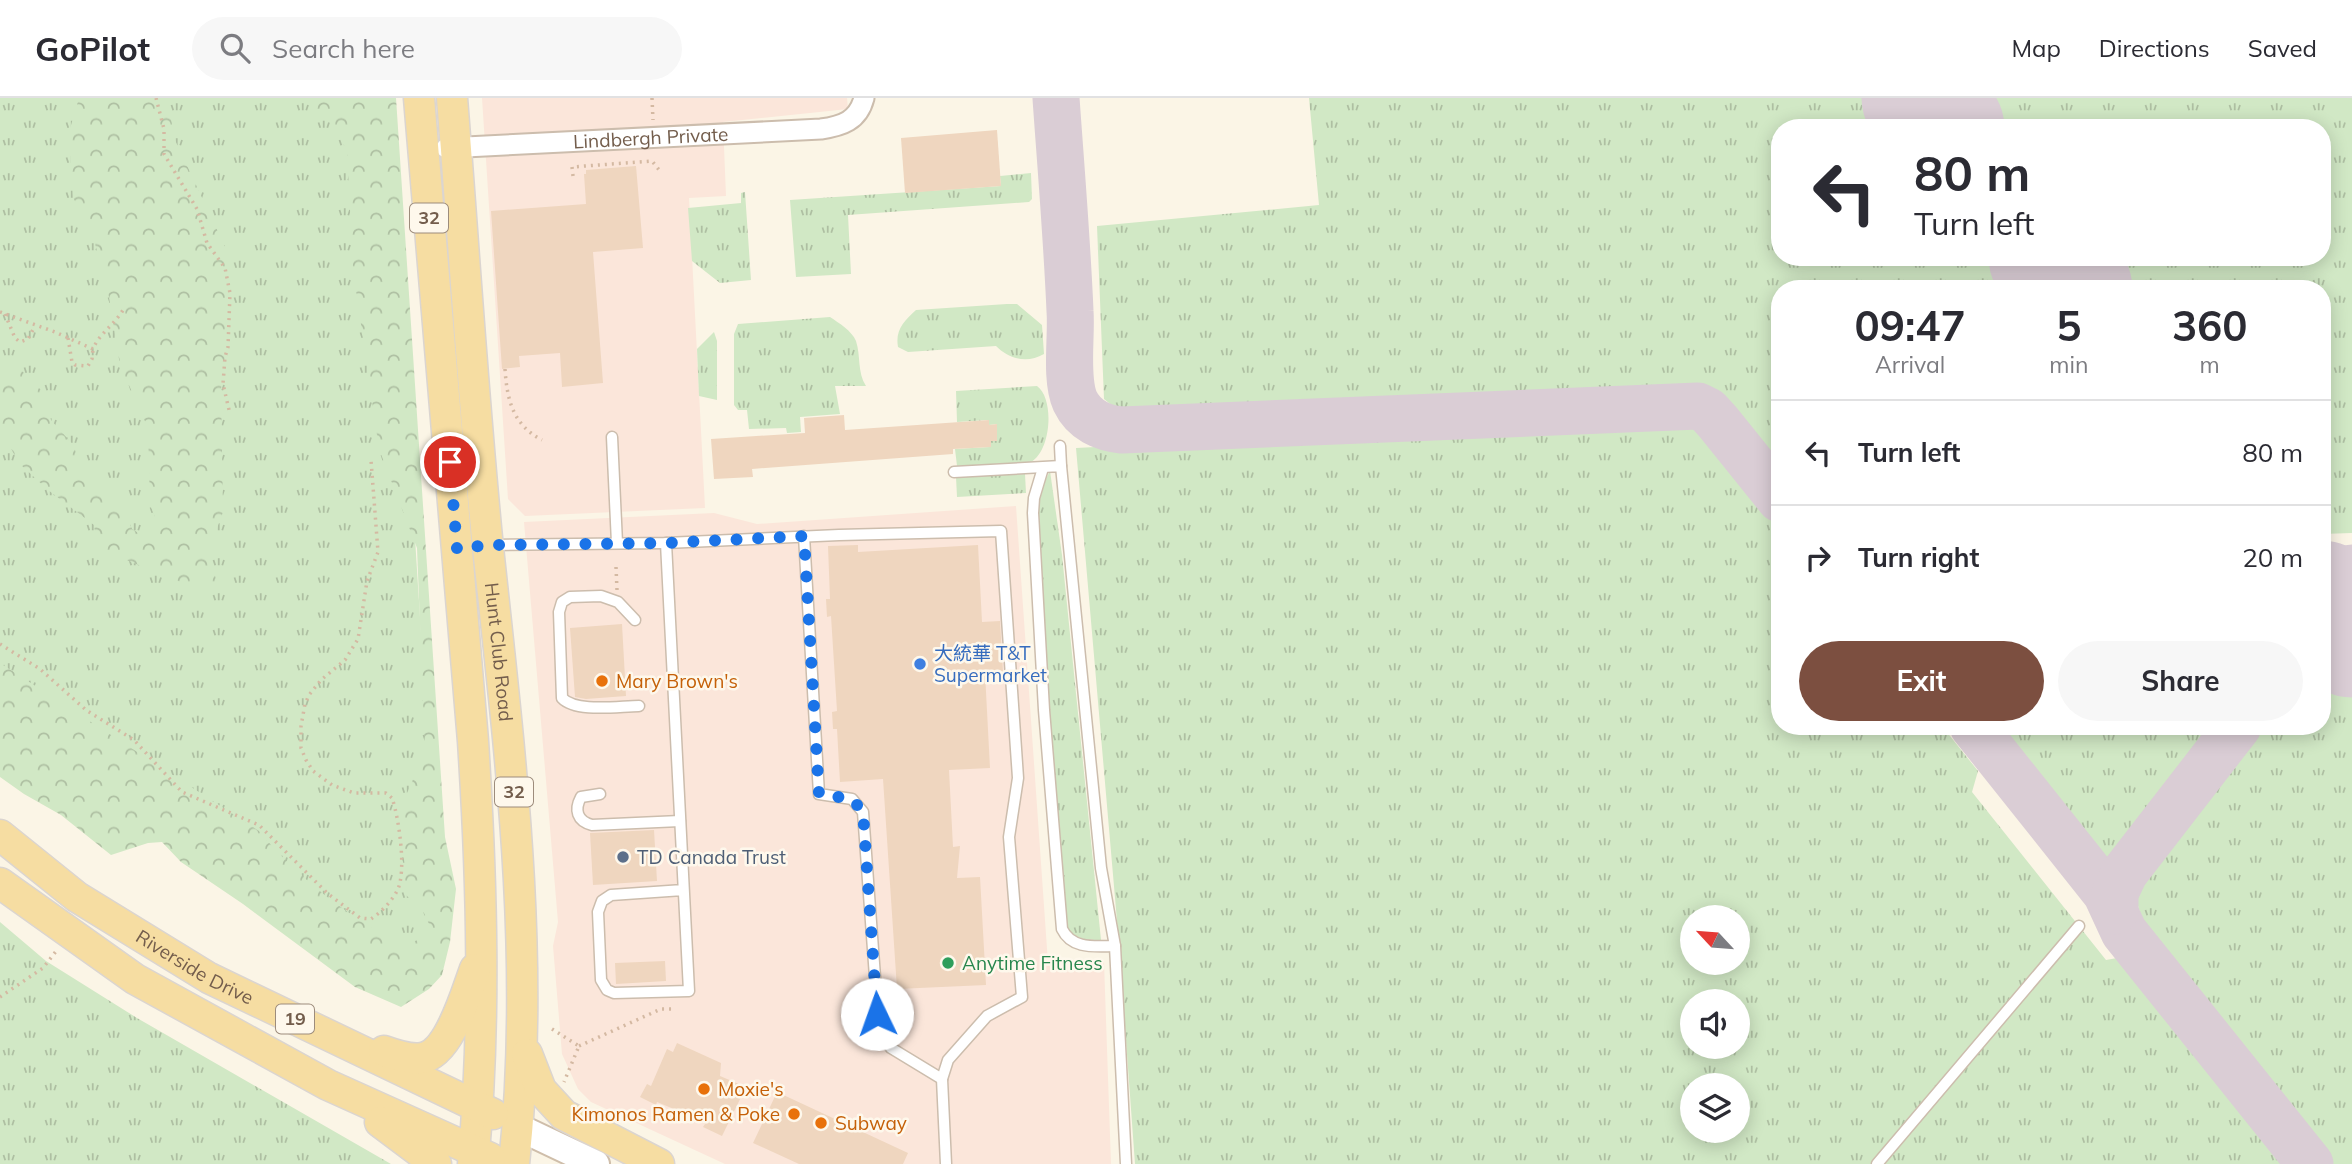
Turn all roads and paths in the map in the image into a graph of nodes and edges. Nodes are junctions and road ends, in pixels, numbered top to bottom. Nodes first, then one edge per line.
1 (156, 98) edge
2 (419, 98) edge
3 (452, 98) edge
4 (863, 98) edge
5 (456, 148) junction
6 (423, 150) junction
7 (660, 171) dead end
8 (573, 176) dead end
9 (123, 310) dead end
10 (3, 313) edge
11 (35, 326) junction
12 (68, 338) junction
13 (93, 349) junction
14 (505, 369) dead end
15 (230, 414) dead end
16 (612, 437) dead end
17 (542, 440) dead end
18 (1060, 446) dead end
19 (372, 460) dead end
20 (1061, 466) junction
21 (1043, 468) junction
22 (954, 472) dead end
23 (804, 536) junction
24 (617, 543) junction
25 (666, 543) junction
26 (488, 545) junction
27 (457, 549) junction
28 (617, 567) dead end
29 (618, 602) junction
30 (635, 620) dead end
31 (0, 644) edge
32 (639, 706) dead end
33 (600, 794) dead end
34 (680, 821) junction
35 (0, 835) edge
36 (0, 883) edge
37 (683, 890) junction
38 (2079, 926) dead end
39 (69, 934) junction
40 (1115, 946) junction
41 (482, 953) junction
42 (0, 997) edge
43 (675, 1009) dead end
44 (551, 1028) dead end
45 (332, 1036) junction
46 (523, 1040) junction
47 (579, 1046) junction
48 (942, 1079) junction
49 (328, 1085) junction
50 (563, 1085) dead end
51 (478, 1107) junction
52 (518, 1127) junction
53 (474, 1158) edge
54 (436, 1164) edge
55 (504, 1164) edge
56 (514, 1164) edge
57 (596, 1164) edge
58 (659, 1164) edge
59 (947, 1164) edge
60 (1126, 1164) edge
61 (1877, 1164) edge

1 - 15 path
2 - 6 main road, Hunt Club Road / 32
3 - 5 main road, Hunt Club Road / 32
4 - 5 street, Lindbergh Private
5 - 6 street, Lindbergh Private
5 - 26 main road, Hunt Club Road / 32
6 - 27 main road, Hunt Club Road / 32
7 - 8 path
9 - 13 path
10 - 11 path
10 - 11 path
11 - 12 path
12 - 13 path
12 - 13 path
14 - 17 path
16 - 24 lane
18 - 20 lane
19 - 31 path
20 - 21 lane
20 - 40 lane
21 - 22 lane
21 - 40 lane
23 - 25 lane
23 - 48 lane
23 - 48 lane
24 - 25 lane
24 - 26 lane
25 - 34 lane
26 - 27 main road
26 - 46 main road, Hunt Club Road / 32
27 - 41 main road, Hunt Club Road / 32
28 - 29 path
29 - 30 lane
29 - 32 lane
33 - 34 lane
34 - 37 lane
35 - 45 main road, Riverside Drive / 19
36 - 39 main road, Riverside Drive / 19
37 - 37 lane
38 - 61 lane
39 - 42 path
39 - 49 main road, Riverside Drive / 19
40 - 60 lane
41 - 45 main road
41 - 51 main road, Hunt Club Road / 32
43 - 47 path
44 - 47 path
45 - 51 main road, Riverside Drive / 19
46 - 52 main road, Hunt Club Road / 32
46 - 58 main road
47 - 50 path
48 - 59 lane
49 - 53 main road, Riverside Drive / 19
49 - 54 main road
51 - 52 main road, Riverside Drive / 19
51 - 53 main road, Hunt Club Road / 32
52 - 56 main road, Hunt Club Road / 32
52 - 57 main road, Riverside Drive / 19
53 - 55 main road, Riverside Drive / 19

